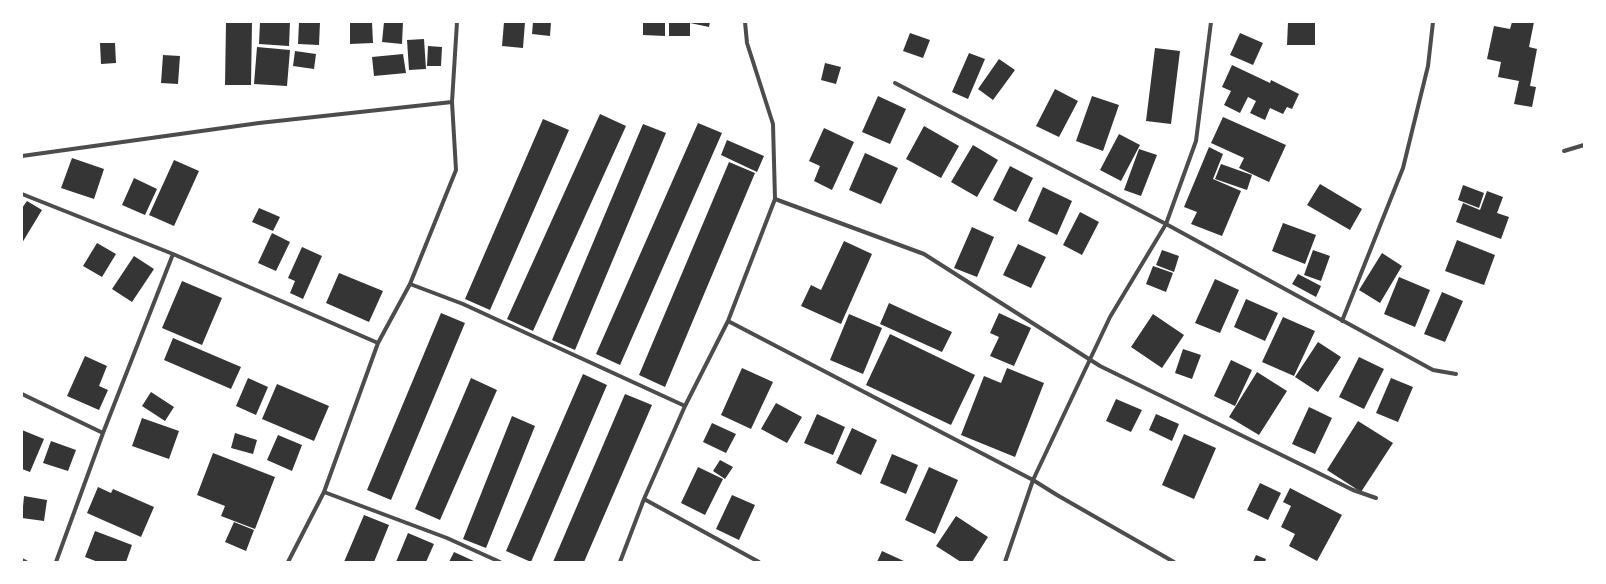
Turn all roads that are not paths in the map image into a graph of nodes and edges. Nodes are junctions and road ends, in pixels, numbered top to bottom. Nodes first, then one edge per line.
1 (457, 22) edge
2 (744, 22) edge
3 (1211, 22) edge
4 (1433, 22) edge
5 (895, 83) dead end
6 (452, 102) junction
7 (1584, 145) edge
8 (1564, 151) dead end
9 (22, 156) edge
10 (22, 194) edge
11 (775, 199) junction
12 (1166, 224) junction
13 (173, 254) junction
14 (410, 284) junction
15 (728, 321) junction
16 (1342, 321) junction
17 (378, 343) junction
18 (1090, 359) junction
19 (1456, 374) dead end
20 (22, 394) edge
21 (685, 406) junction
22 (102, 433) junction
23 (1033, 480) junction
24 (324, 492) junction
25 (1376, 498) dead end
26 (644, 499) junction
27 (22, 560) edge
28 (26, 562) edge
29 (56, 562) edge
30 (288, 562) edge
31 (500, 562) edge
32 (620, 562) edge
33 (759, 562) edge
34 (1005, 562) edge
35 (1174, 562) edge

1 - 6 street
2 - 11 street
3 - 12 street
4 - 16 street
5 - 12 street
6 - 9 street
6 - 14 street
7 - 8 street
10 - 13 street
11 - 15 street
11 - 18 street
12 - 16 street
12 - 18 street
13 - 17 street
13 - 22 street
14 - 17 street
14 - 21 street
15 - 21 street
15 - 23 street
16 - 19 street
17 - 24 street
18 - 23 street
18 - 25 street
20 - 22 street
21 - 26 street
22 - 29 street
23 - 34 street
23 - 35 street
24 - 30 street
24 - 31 street
26 - 32 street
26 - 33 street
27 - 28 street

